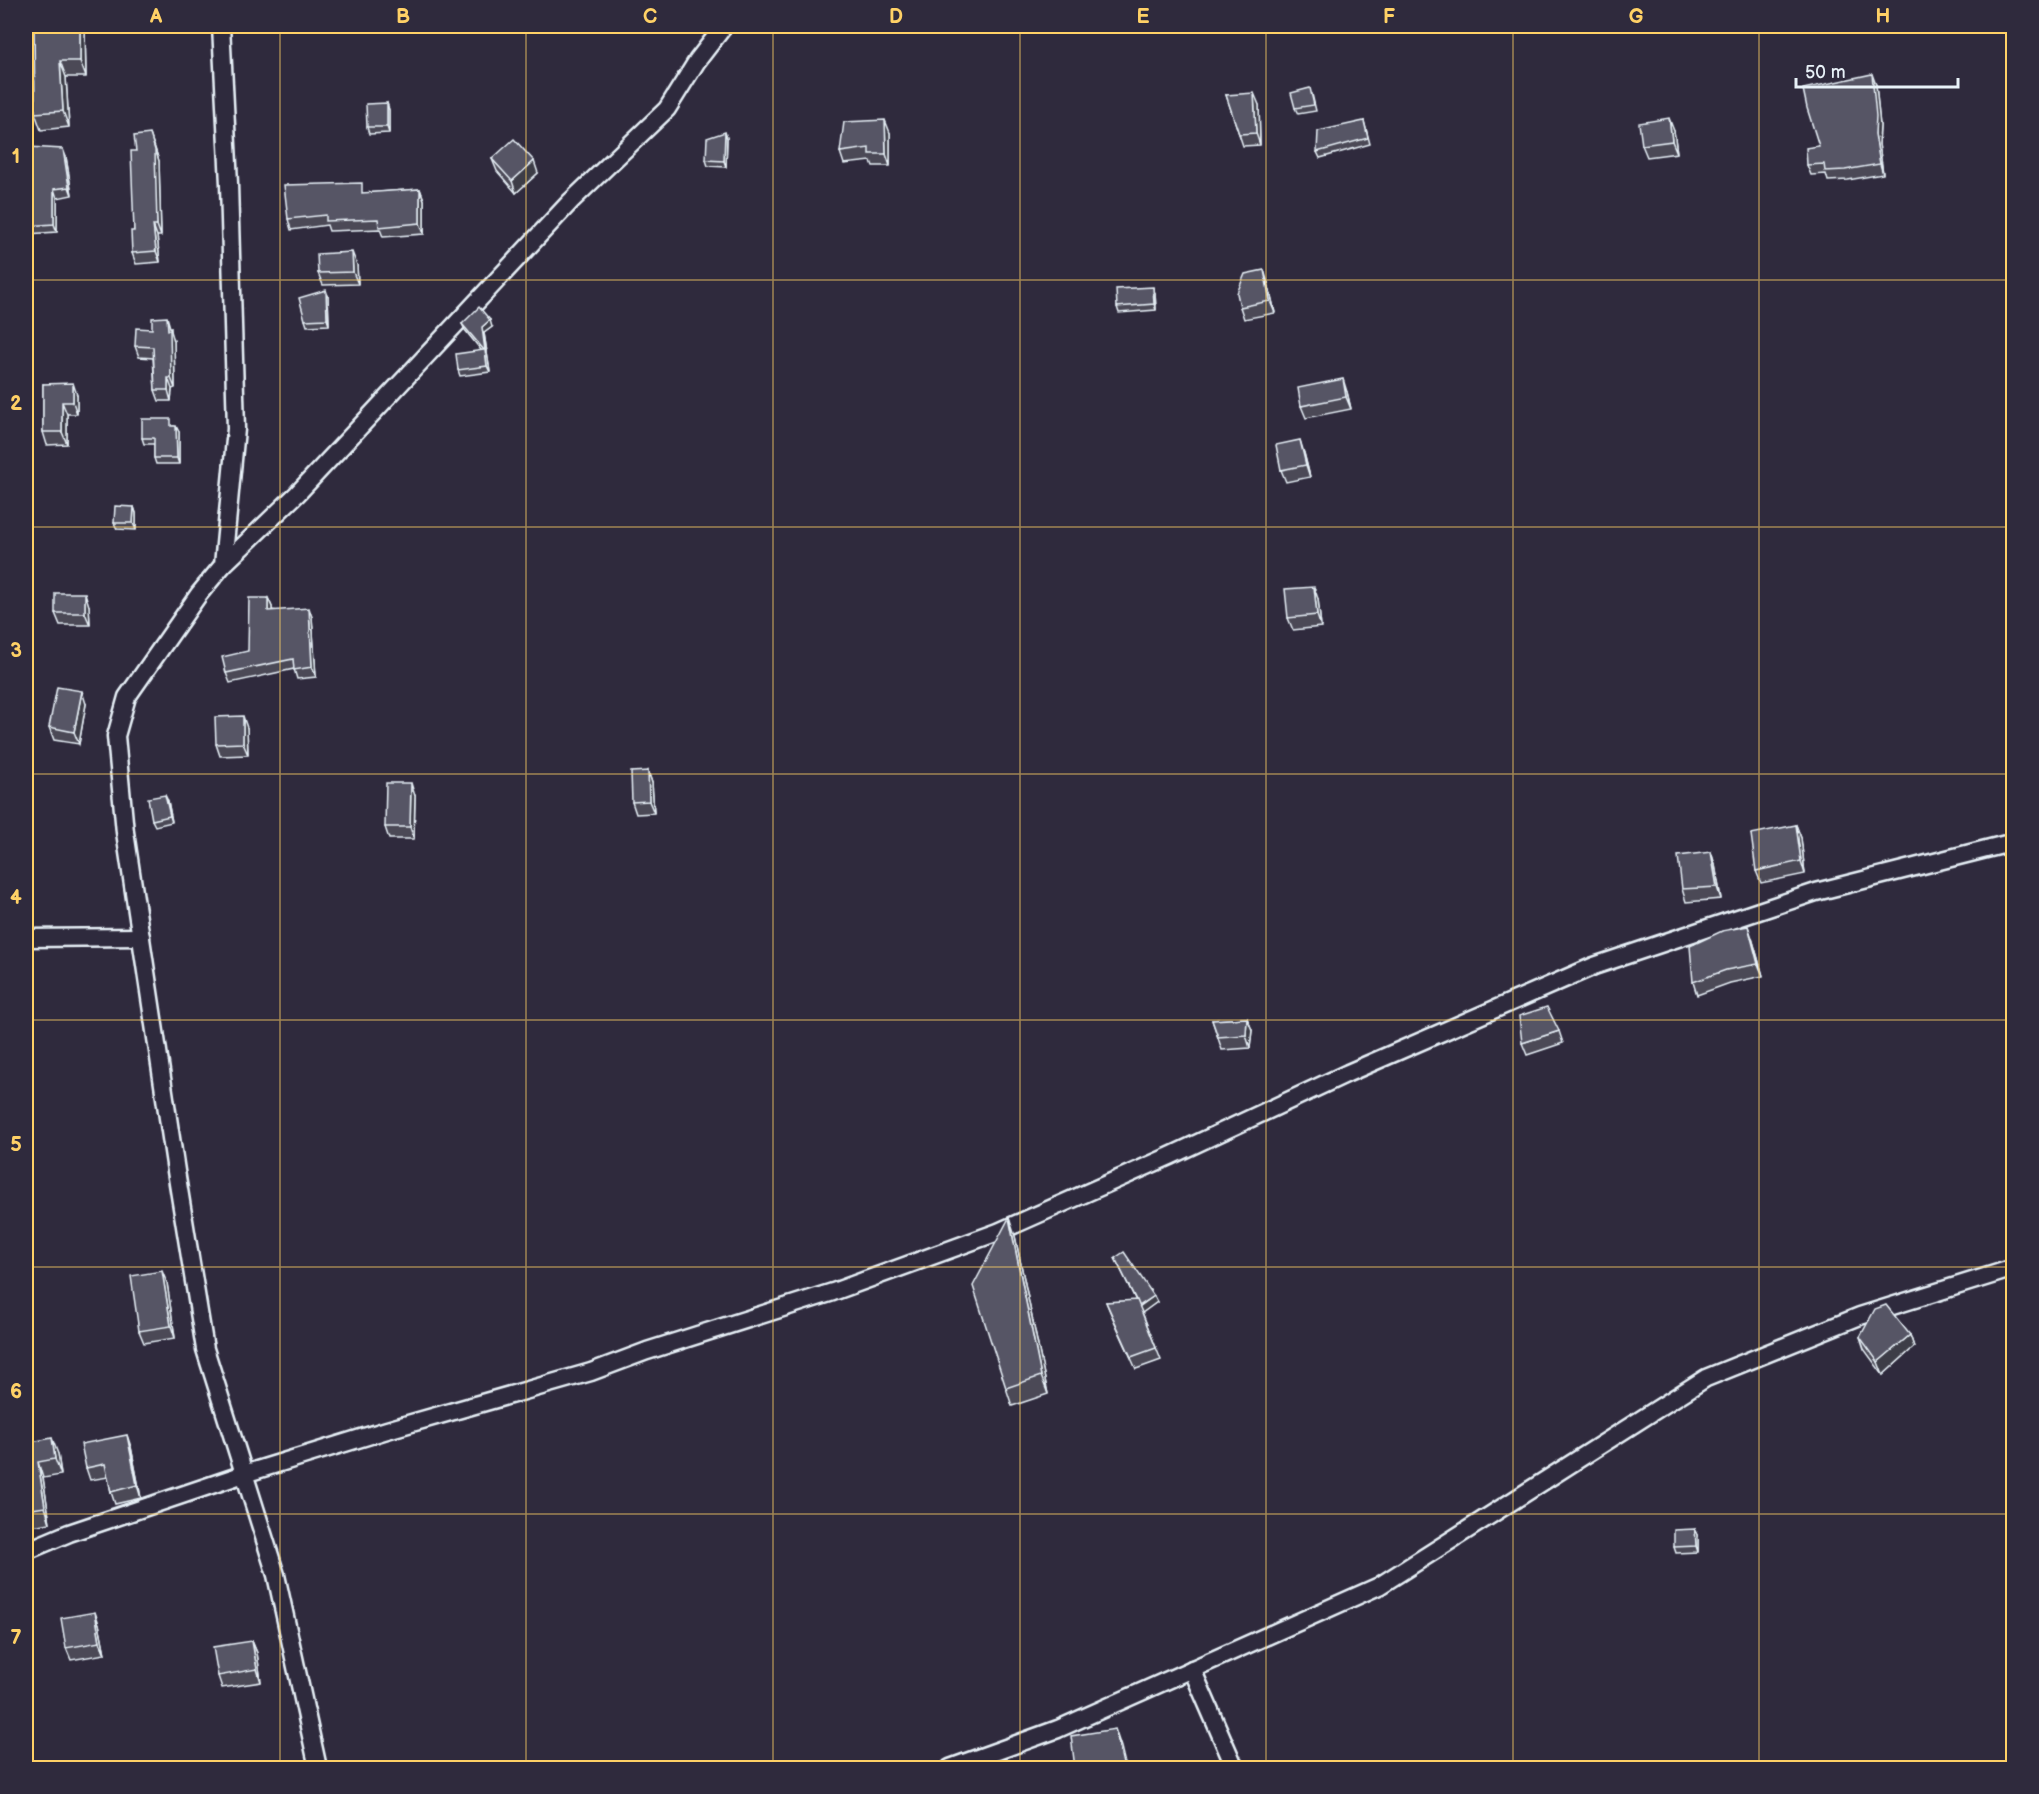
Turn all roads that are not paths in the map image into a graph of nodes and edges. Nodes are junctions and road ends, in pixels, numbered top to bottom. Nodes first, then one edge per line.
1 (221, 26) edge
2 (724, 26) edge
3 (223, 565) junction
4 (2013, 842) edge
5 (141, 937) junction
6 (26, 938) edge
7 (2013, 1268) edge
8 (244, 1474) junction
9 (26, 1551) edge
10 (1192, 1669) junction
11 (318, 1768) edge
12 (950, 1768) edge
13 (1235, 1768) edge

1 - 3 street
2 - 3 street
3 - 5 street
4 - 8 street
5 - 6 street
5 - 8 street
7 - 10 street
8 - 9 street
8 - 11 street
10 - 12 street
10 - 13 street

